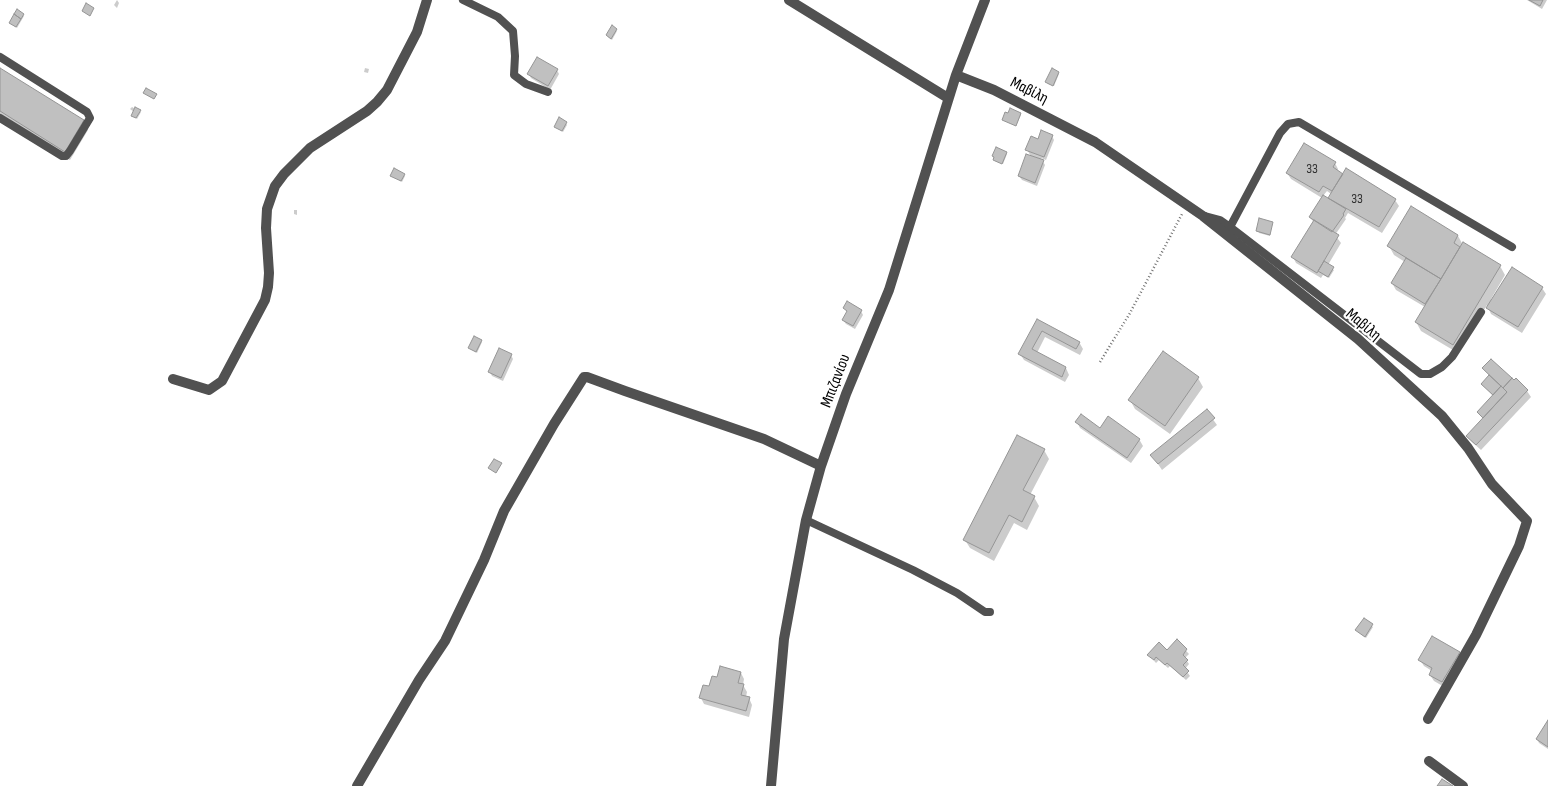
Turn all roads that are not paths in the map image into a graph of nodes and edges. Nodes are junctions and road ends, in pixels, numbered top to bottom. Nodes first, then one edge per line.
1 (427, 0) edge
2 (463, 0) edge
3 (789, 0) edge
4 (984, 0) edge
5 (0, 57) edge
6 (956, 75) junction
7 (548, 92) dead end
8 (948, 98) junction
9 (0, 118) edge
10 (1203, 216) junction
11 (1230, 227) junction
12 (1512, 246) dead end
13 (1481, 312) dead end
14 (173, 379) dead end
15 (820, 466) junction
16 (806, 520) junction
17 (990, 612) dead end
18 (1428, 719) dead end
19 (1429, 761) dead end
20 (358, 786) edge
21 (770, 786) edge
22 (1463, 786) edge

1 - 14 street
2 - 7 lane
3 - 8 street
4 - 6 street, Μπιζανίου
5 - 9 lane
6 - 8 street, Μπιζανίου
6 - 10 street, Μαβίλη
8 - 15 street, Μπιζανίου
10 - 11 lane
10 - 18 street, Μαβίλη
11 - 12 lane
11 - 13 lane
15 - 16 street, Μπιζανίου
15 - 20 street
16 - 17 lane
16 - 21 street, Μπιζανίου
19 - 22 street

